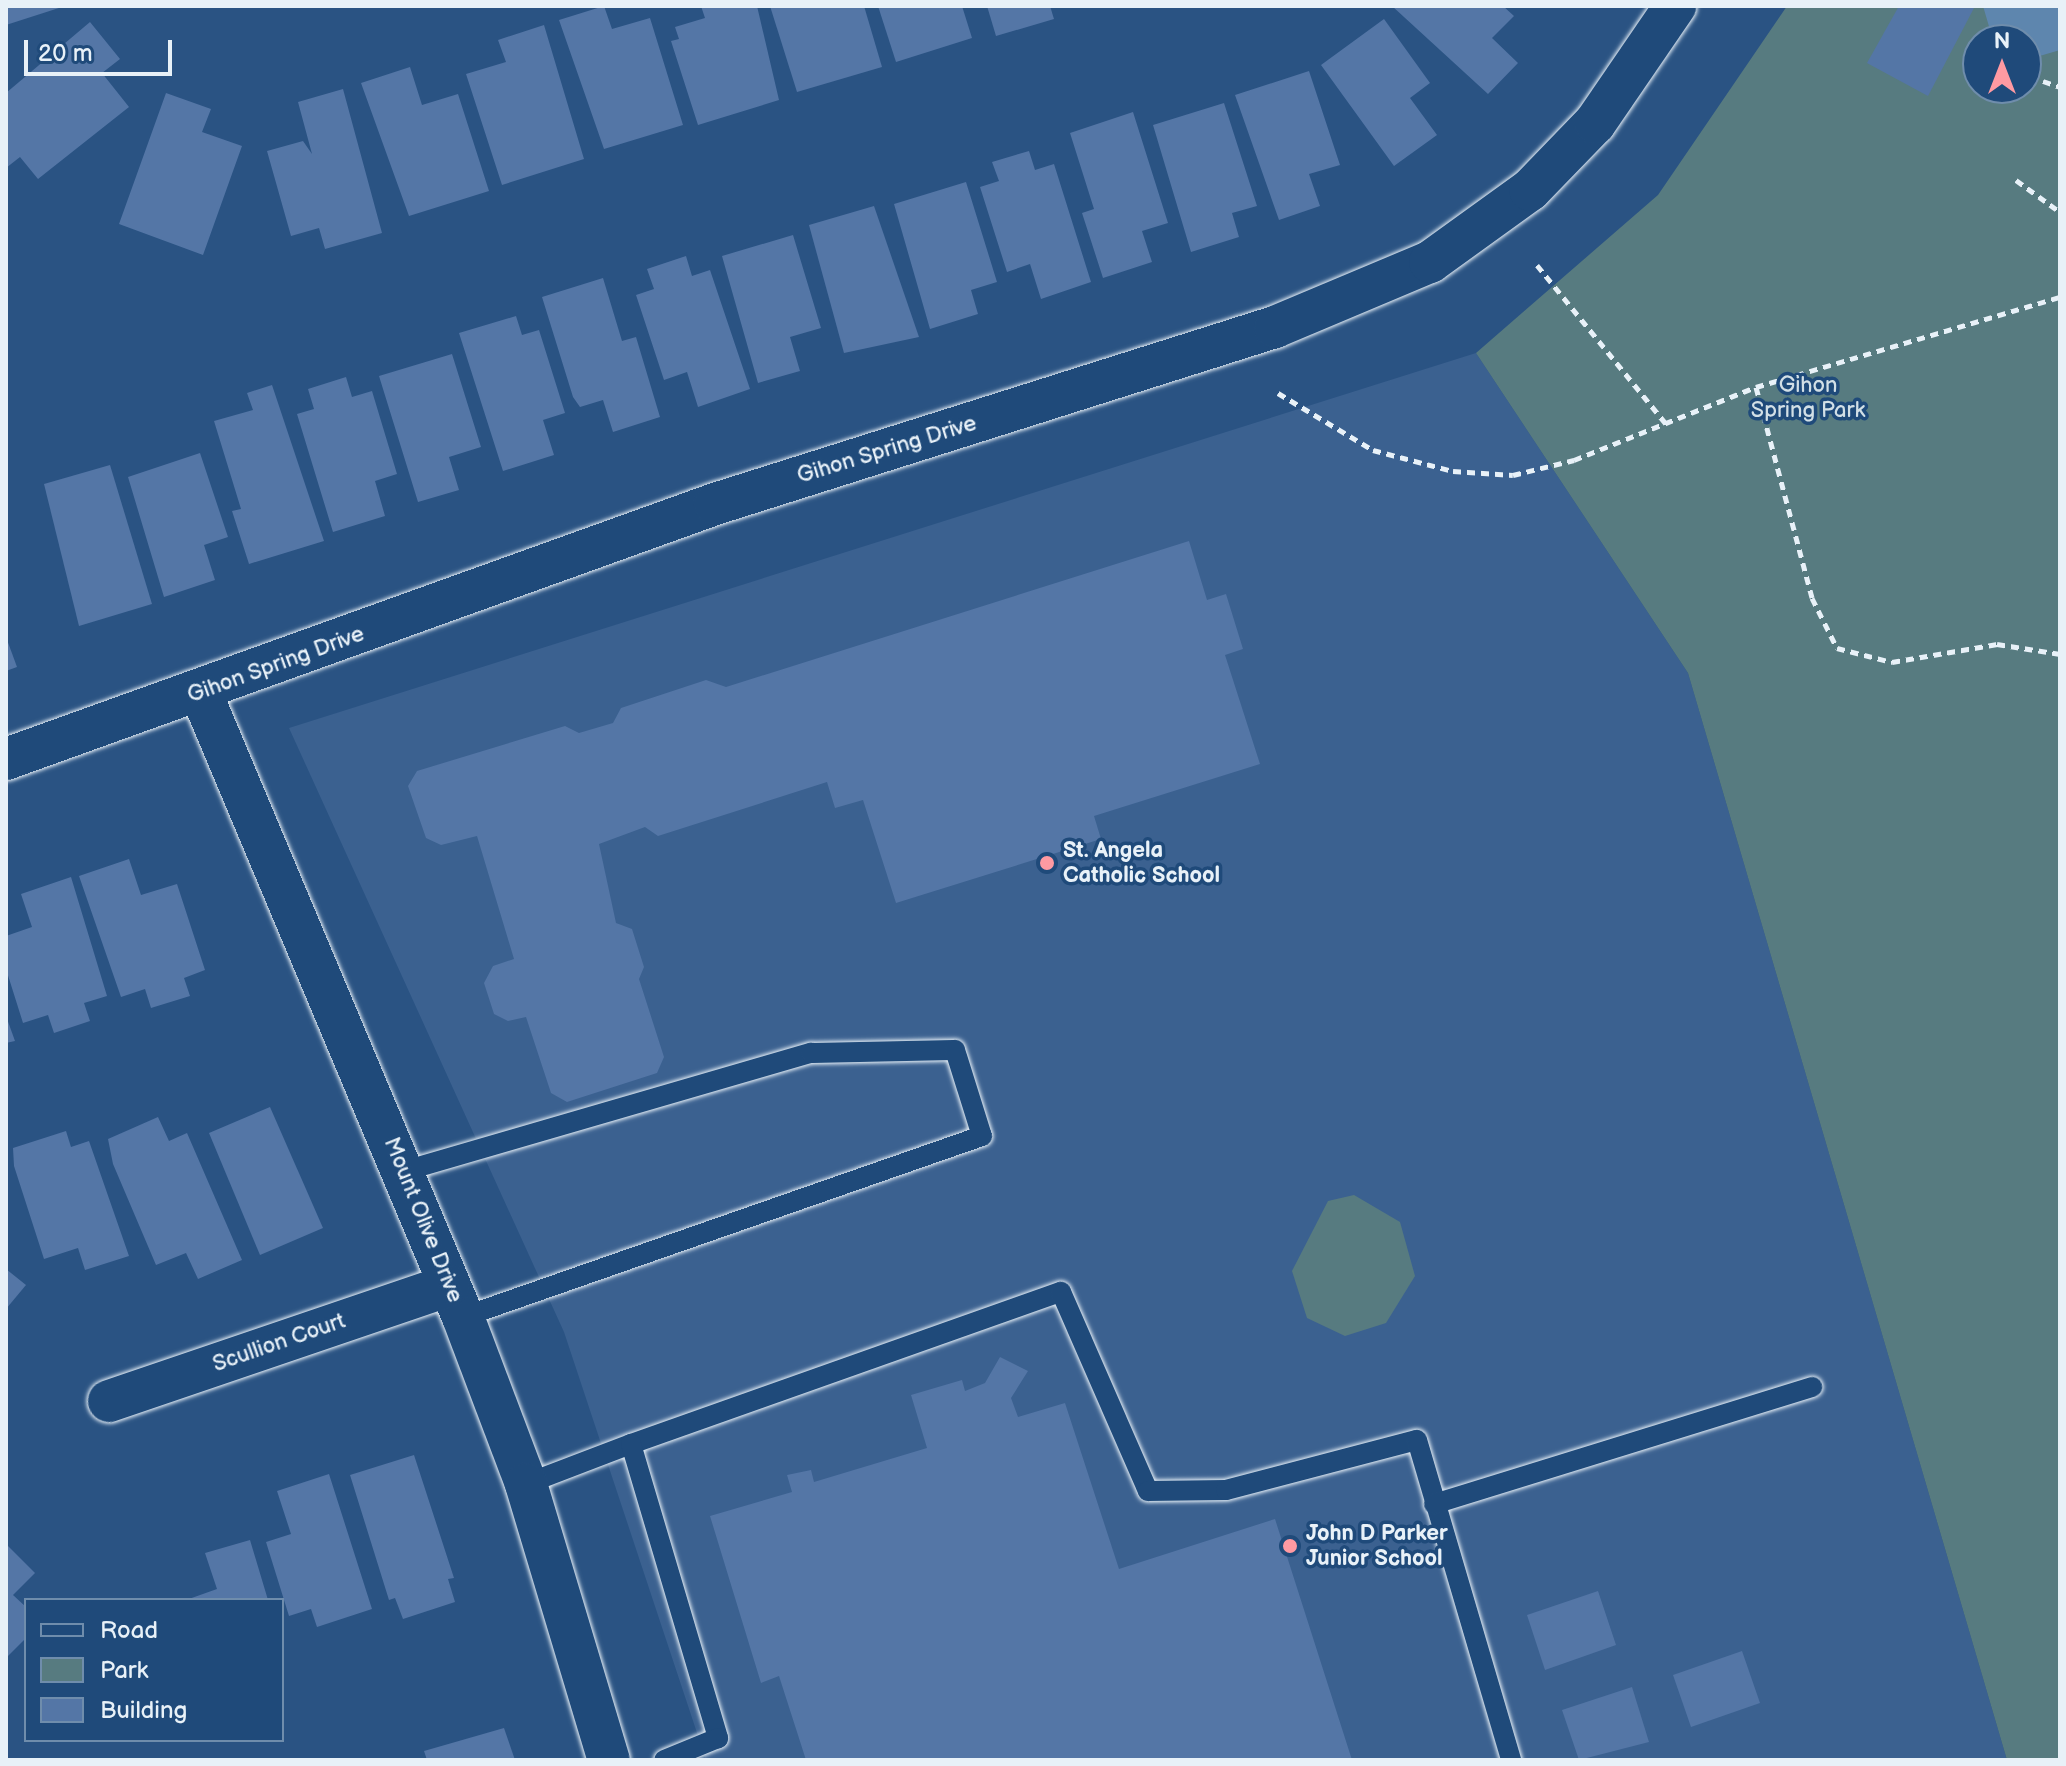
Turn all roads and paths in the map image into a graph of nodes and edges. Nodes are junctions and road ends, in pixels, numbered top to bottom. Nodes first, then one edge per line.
1 (1675, 6) edge
2 (2043, 81) dead end
3 (2060, 87) edge
4 (2016, 180) dead end
5 (2060, 212) edge
6 (1537, 265) dead end
7 (2060, 297) edge
8 (1756, 387) junction
9 (1278, 393) dead end
10 (1667, 425) junction
11 (2060, 654) edge
12 (201, 693) junction
13 (6, 759) edge
14 (404, 1171) junction
15 (456, 1301) junction
16 (1812, 1387) dead end
17 (109, 1401) dead end
18 (631, 1444) junction
19 (526, 1484) junction
20 (1434, 1504) junction
21 (609, 1760) edge
22 (664, 1760) edge
23 (1511, 1760) edge

1 - 12 street, Gihon Spring Drive
2 - 3 path
4 - 5 path
6 - 10 path
7 - 8 path
8 - 10 path
8 - 11 path
9 - 10 path
12 - 13 street, Gihon Spring Drive
12 - 14 street, Mount Olive Drive
14 - 15 street, Mount Olive Drive
14 - 15 lane
15 - 17 street, Scullion Court
15 - 19 street, Mount Olive Drive
16 - 20 lane
18 - 19 lane
18 - 20 lane
18 - 22 lane
19 - 21 street, Mount Olive Drive
20 - 23 lane

